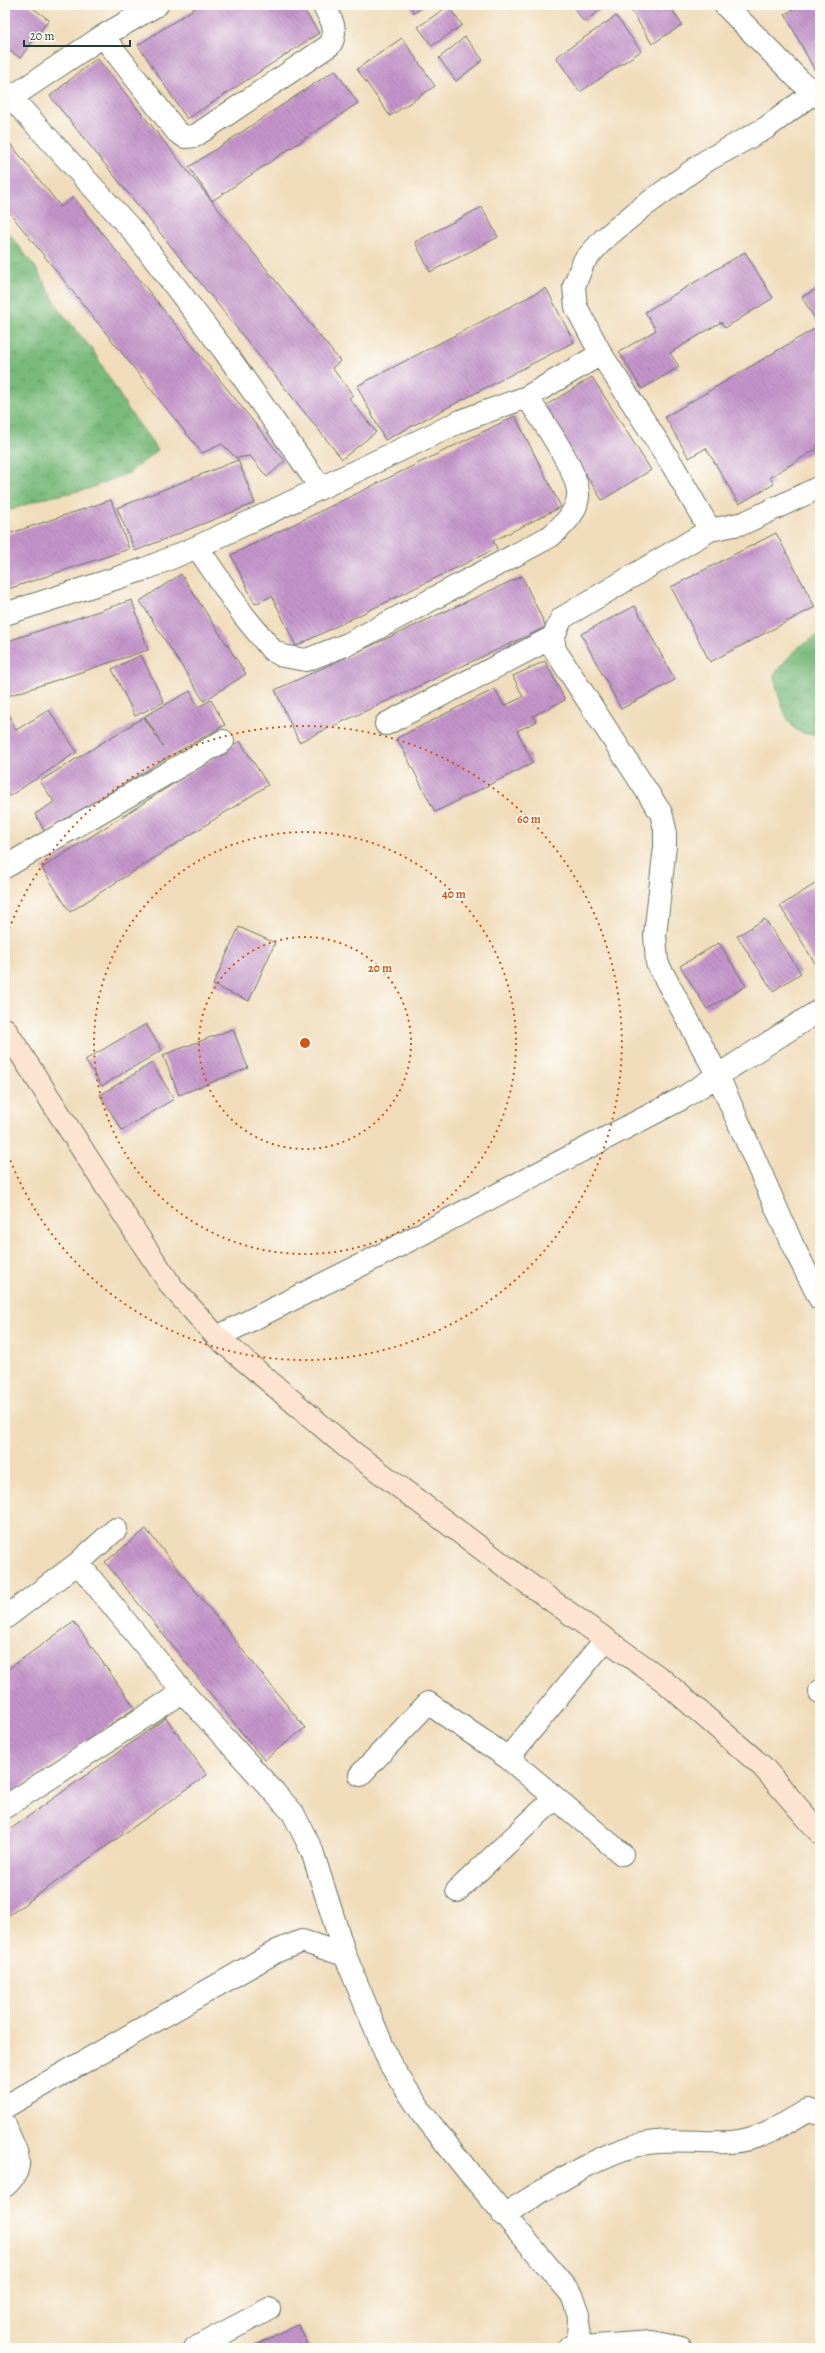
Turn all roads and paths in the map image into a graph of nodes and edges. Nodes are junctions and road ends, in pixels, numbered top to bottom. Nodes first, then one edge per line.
1 (157, 5) edge
2 (323, 5) edge
3 (725, 5) edge
4 (103, 36) junction
5 (818, 93) edge
6 (9, 94) edge
7 (601, 354) junction
8 (527, 397) junction
9 (820, 487) edge
10 (321, 488) junction
11 (710, 530) junction
12 (198, 547) junction
13 (5, 614) edge
14 (553, 637) junction
15 (386, 724) dead end
16 (223, 742) dead end
17 (5, 867) edge
18 (820, 1010) edge
19 (5, 1029) edge
20 (718, 1076) junction
21 (820, 1299) edge
22 (217, 1337) junction
23 (116, 1529) dead end
24 (78, 1564) junction
25 (5, 1618) edge
26 (606, 1639) junction
27 (183, 1692) junction
28 (508, 1758) junction
29 (360, 1775) dead end
30 (555, 1798) junction
31 (5, 1807) edge
32 (820, 1834) edge
33 (622, 1854) dead end
34 (457, 1890) dead end
35 (345, 1955) junction
36 (5, 2107) edge
37 (820, 2113) edge
38 (5, 2125) edge
39 (5, 2186) edge
40 (503, 2215) junction
41 (269, 2309) dead end
42 (573, 2347) edge
43 (195, 2348) edge
44 (680, 2348) edge

1 - 4 street
2 - 4 street
3 - 5 street
4 - 6 street
5 - 7 street
6 - 10 street
7 - 8 street
7 - 11 street
8 - 10 street
8 - 12 street
9 - 11 street
10 - 12 street
11 - 14 street
12 - 13 street
14 - 15 street
14 - 20 street
16 - 17 street
18 - 20 street
19 - 22 street
20 - 21 street
20 - 22 street
22 - 26 street
23 - 24 street
24 - 25 street
24 - 27 street
26 - 28 street
26 - 32 street
27 - 31 street
27 - 35 street
28 - 29 street
28 - 30 street
30 - 33 street
30 - 34 street
35 - 36 street
35 - 40 street
37 - 40 street
38 - 39 street
40 - 42 street
41 - 43 street
42 - 44 street

